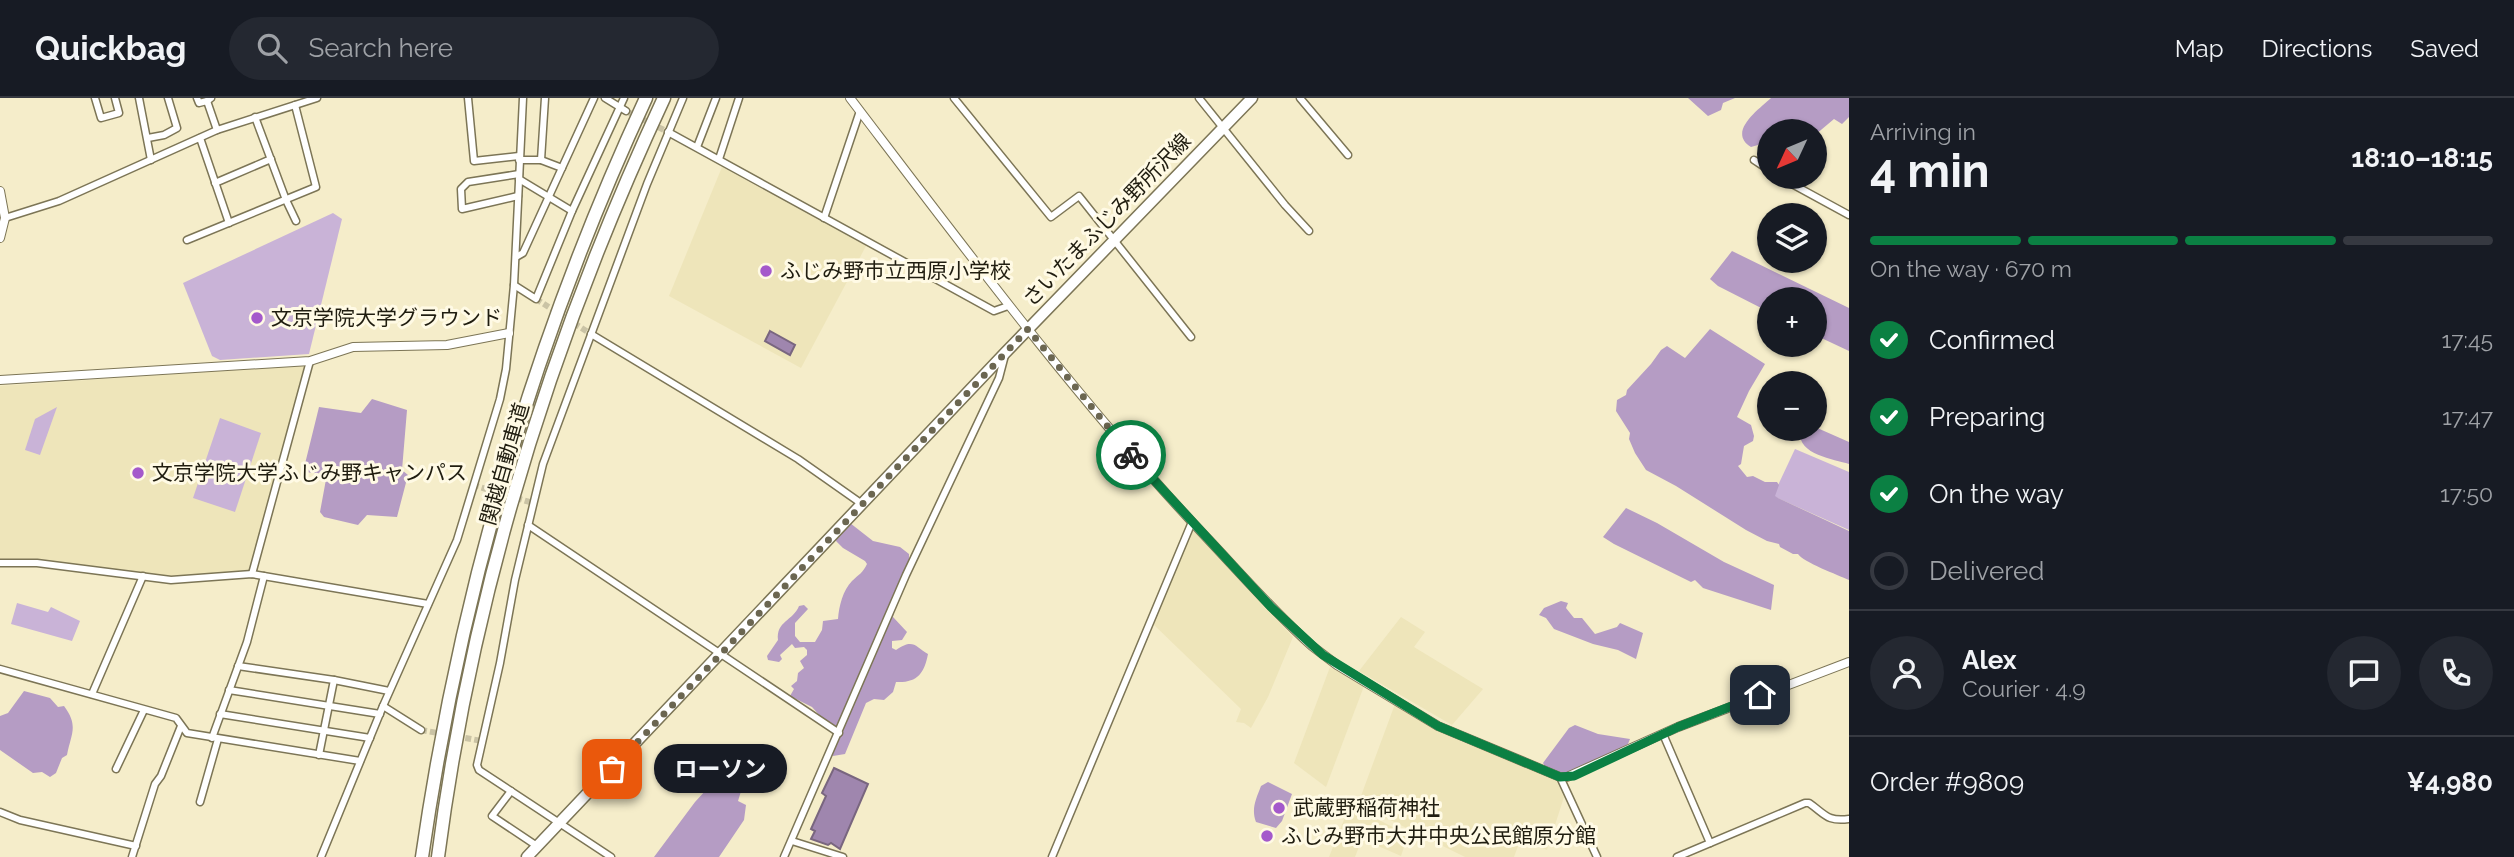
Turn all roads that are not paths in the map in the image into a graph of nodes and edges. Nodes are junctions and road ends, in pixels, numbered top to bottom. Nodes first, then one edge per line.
1 (95, 98) edge
2 (115, 98) edge
3 (139, 98) edge
4 (168, 98) edge
5 (197, 98) edge
6 (317, 98) edge
7 (468, 98) edge
8 (523, 98) edge
9 (545, 98) edge
10 (594, 98) edge
11 (605, 98) edge
12 (624, 98) edge
13 (646, 98) edge
14 (664, 98) edge
15 (683, 98) edge
16 (716, 98) edge
17 (739, 98) edge
18 (850, 98) edge
19 (954, 98) edge
20 (1199, 98) edge
21 (1252, 98) edge
22 (1300, 98) edge
23 (209, 100) edge
24 (295, 105) junction
25 (623, 109) junction
26 (860, 111) junction
27 (255, 117) junction
28 (1222, 128) junction
29 (217, 130) junction
30 (668, 132) junction
31 (148, 138) junction
32 (200, 138) junction
33 (697, 147) junction
34 (1348, 155) dead end
35 (519, 158) junction
36 (271, 159) junction
37 (719, 159) junction
38 (151, 160) junction
39 (541, 160) junction
40 (1754, 160) dead end
41 (1757, 162) edge
42 (562, 167) junction
43 (519, 176) junction
44 (215, 183) junction
45 (1801, 189) edge
46 (0, 191) edge
47 (518, 196) junction
48 (549, 196) junction
49 (286, 200) junction
50 (572, 211) junction
51 (1849, 215) edge
52 (5, 218) junction
53 (824, 218) junction
54 (296, 221) dead end
55 (229, 223) junction
56 (1310, 231) dead end
57 (0, 238) edge
58 (187, 240) dead end
59 (1114, 240) junction
60 (516, 257) junction
61 (514, 285) junction
62 (1008, 306) junction
63 (1028, 329) junction
64 (509, 333) junction
65 (591, 334) junction
66 (1191, 337) dead end
67 (1005, 353) junction
68 (310, 361) junction
69 (0, 380) edge
70 (862, 504) junction
71 (1192, 522) junction
72 (528, 525) junction
73 (0, 563) edge
74 (252, 574) junction
75 (143, 576) junction
76 (264, 576) junction
77 (428, 604) junction
78 (722, 652) junction
79 (1849, 662) edge
80 (238, 666) junction
81 (0, 669) edge
82 (334, 680) junction
83 (229, 690) junction
84 (389, 691) junction
85 (92, 694) junction
86 (328, 705) junction
87 (383, 706) junction
88 (144, 710) junction
89 (220, 714) junction
90 (380, 714) junction
91 (181, 726) junction
92 (324, 730) junction
93 (421, 730) tunnel mouth
94 (839, 733) junction
95 (1663, 734) junction
96 (215, 738) junction
97 (370, 738) junction
98 (319, 755) junction
99 (360, 761) junction
100 (116, 769) dead end
101 (1560, 777) junction
102 (511, 792) junction
103 (200, 802) dead end
104 (0, 812) edge
105 (1849, 819) edge
106 (560, 823) junction
107 (792, 841) junction
108 (1710, 843) junction
109 (136, 845) junction
110 (537, 847) junction
111 (132, 857) edge
112 (321, 857) edge
113 (422, 857) edge
114 (438, 857) edge
115 (527, 857) edge
116 (611, 857) edge
117 (784, 857) edge
118 (843, 857) edge
119 (1052, 857) edge
120 (1597, 857) edge
121 (1677, 857) edge

1 - 2 street
3 - 31 street
4 - 31 street
5 - 23 street
6 - 24 street
7 - 35 street
8 - 35 street
9 - 39 street
10 - 42 street
11 - 25 street
12 - 25 street
13 - 113 highway, 関越自動車道
14 - 114 highway, 関越自動車道
15 - 30 street
16 - 33 street
17 - 37 street
18 - 26 street
19 - 59 street
20 - 28 street
21 - 28 main road, さいたまふじみ野所沢線
22 - 34 street
23 - 29 street
24 - 27 street
24 - 49 street
25 - 50 street
26 - 53 street
26 - 62 street
27 - 29 street
27 - 36 street
28 - 56 street
28 - 59 main road, さいたまふじみ野所沢線
29 - 32 street
30 - 33 street
30 - 65 street
31 - 38 street
32 - 38 street
32 - 44 street
33 - 37 street
35 - 39 street
35 - 43 street
36 - 44 street
36 - 49 street
37 - 53 street
38 - 52 street
39 - 42 street
40 - 41 street
42 - 48 street
43 - 47 street
43 - 47 street
43 - 48 street
44 - 55 street
45 - 51 street
46 - 52 street
47 - 60 street
48 - 50 street
48 - 60 street
49 - 54 street
49 - 55 street
50 - 61 street
52 - 57 street
53 - 62 street
55 - 58 street
59 - 63 main road, さいたまふじみ野所沢線
59 - 66 street
60 - 61 street
61 - 64 street
62 - 63 street
63 - 67 main road, さいたまふじみ野所沢線
63 - 71 street
64 - 68 street
64 - 77 street
65 - 70 street
65 - 72 street
67 - 70 main road, さいたまふじみ野所沢線
67 - 94 street
68 - 69 street
68 - 74 street
70 - 78 main road, さいたまふじみ野所沢線
71 - 101 street
71 - 119 street
72 - 78 street
72 - 102 street
73 - 75 street
74 - 75 street
74 - 76 street
75 - 85 street
76 - 77 street
76 - 80 street
77 - 84 street
78 - 94 street
78 - 106 main road, さいたまふじみ野所沢線
79 - 95 street
80 - 82 street
80 - 83 street
81 - 85 street
82 - 84 street
82 - 86 street
83 - 86 street
83 - 89 street
84 - 87 street
85 - 88 street
86 - 90 street
86 - 92 street
87 - 90 street
87 - 93 street
88 - 91 street
88 - 100 street
89 - 92 street
89 - 96 street
90 - 97 street
91 - 96 street
91 - 109 street
92 - 97 street
92 - 98 street
94 - 107 street
95 - 101 street
95 - 108 street
96 - 98 street
96 - 103 street
97 - 99 street
98 - 99 street
99 - 112 street
101 - 120 street
102 - 106 street
102 - 110 street
104 - 109 street
105 - 108 street
106 - 110 main road, さいたまふじみ野所沢線
106 - 116 street
107 - 117 street
107 - 118 street
108 - 121 street
109 - 111 street
110 - 115 main road, さいたまふじみ野所沢線

